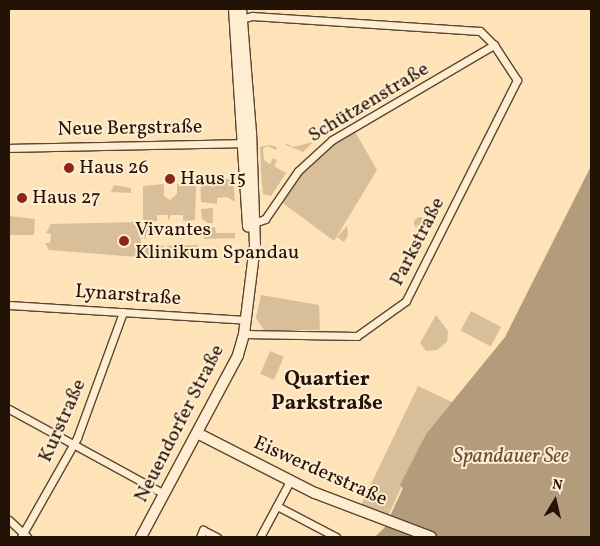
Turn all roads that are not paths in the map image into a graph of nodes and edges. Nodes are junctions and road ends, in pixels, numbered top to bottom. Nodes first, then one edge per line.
1 (234, 9) edge
2 (240, 16) edge
3 (494, 45) junction
4 (247, 143) junction
5 (9, 148) edge
6 (251, 224) junction
7 (9, 305) edge
8 (123, 312) junction
9 (246, 320) junction
10 (244, 334) junction
11 (9, 409) edge
12 (197, 433) junction
13 (74, 444) junction
14 (290, 481) junction
15 (164, 494) junction
16 (277, 506) junction
17 (9, 520) edge
18 (24, 536) edge
19 (141, 537) edge
20 (200, 537) edge
21 (217, 537) edge
22 (260, 537) edge
23 (336, 537) edge
24 (431, 537) edge

1 - 2 main road, Neuendorfer Straße
2 - 3 street, Parkstraße
2 - 4 main road, Neuendorfer Straße
3 - 6 street, Schützenstraße
3 - 10 street, Parkstraße
4 - 5 street, Neue Bergstraße
4 - 6 main road, Neuendorfer Straße
6 - 9 main road, Neuendorfer Straße
7 - 8 street, Lynarstraße
8 - 9 street, Lynarstraße
8 - 13 street, Kurstraße
9 - 10 main road, Neuendorfer Straße
10 - 12 main road, Neuendorfer Straße
11 - 13 street
12 - 14 main road, Eiswerderstraße
12 - 15 main road, Neuendorfer Straße
13 - 15 street
13 - 18 street, Kurstraße
14 - 16 street
14 - 24 main road, Eiswerderstraße
15 - 19 main road, Neuendorfer Straße
16 - 22 street
16 - 23 street
17 - 18 street
20 - 21 street

